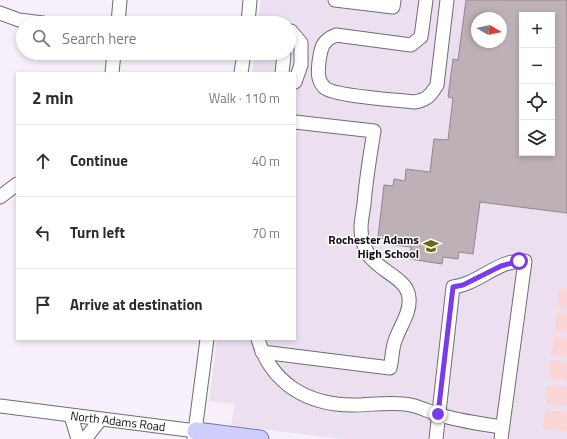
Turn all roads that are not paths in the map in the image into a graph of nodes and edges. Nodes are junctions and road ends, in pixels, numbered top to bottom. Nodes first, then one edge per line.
1 (120, 0) edge
2 (250, 0) edge
3 (335, 0) edge
4 (394, 0) edge
5 (426, 0) edge
6 (447, 0) edge
7 (0, 13) edge
8 (119, 16) edge
9 (249, 16) edge
10 (16, 19) edge
11 (296, 38) edge
12 (113, 60) edge
13 (243, 60) edge
14 (283, 60) edge
15 (112, 72) edge
16 (241, 72) edge
17 (282, 72) edge
18 (296, 79) edge
19 (296, 122) edge
20 (16, 185) edge
21 (0, 197) edge
22 (207, 340) edge
23 (258, 340) edge
24 (262, 352) junction
25 (0, 406) edge
26 (438, 414) junction
27 (71, 416) junction
28 (100, 420) junction
29 (502, 433) edge
30 (195, 435) edge
31 (78, 439) edge
32 (85, 439) edge
33 (260, 439) edge
34 (436, 439) edge

1 - 8 street
2 - 9 street
3 - 4 street
5 - 6 street
7 - 10 street
11 - 18 street
12 - 15 street
13 - 16 street
14 - 17 street
19 - 24 street
20 - 21 street
22 - 30 street
23 - 24 street
24 - 26 street
25 - 27 street, North Adams Road
26 - 29 street
26 - 29 street
26 - 34 street
27 - 28 street, North Adams Road
27 - 31 street
28 - 30 street, North Adams Road
28 - 32 street
30 - 33 main road, North Adams Road

